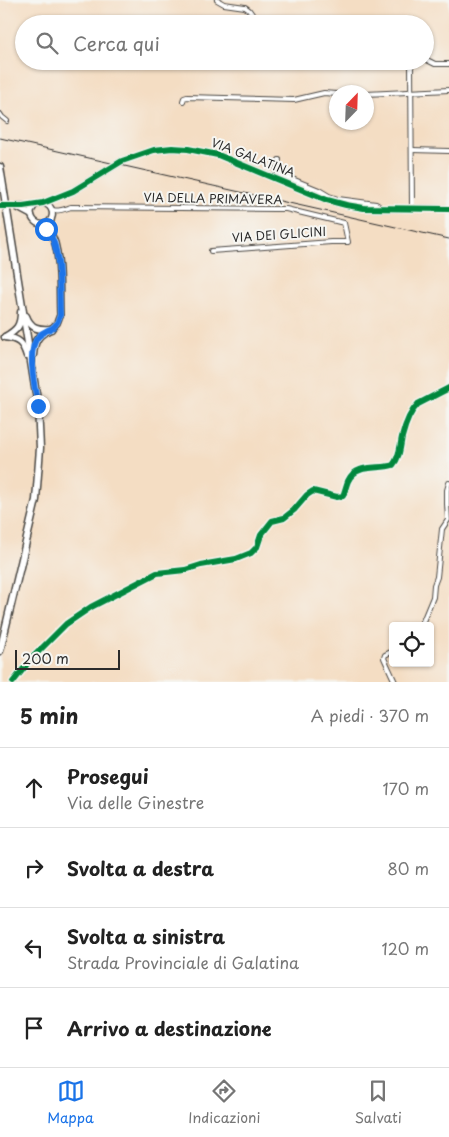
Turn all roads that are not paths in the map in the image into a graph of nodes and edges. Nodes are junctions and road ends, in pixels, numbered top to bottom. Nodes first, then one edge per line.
1 (217, 0) edge
2 (253, 15) edge
3 (434, 64) edge
4 (449, 64) edge
5 (411, 70) edge
6 (449, 90) edge
7 (411, 92) junction
8 (329, 94) edge
9 (374, 94) edge
10 (183, 101) dead end
11 (0, 114) edge
12 (7, 121) dead end
13 (412, 150) junction
14 (449, 150) edge
15 (279, 160) dead end
16 (0, 167) edge
17 (58, 197) junction
18 (43, 203) junction
19 (36, 205) junction
20 (0, 206) edge
21 (13, 206) junction
22 (51, 208) junction
23 (383, 208) junction
24 (412, 209) junction
25 (449, 209) edge
26 (61, 210) junction
27 (31, 215) junction
28 (52, 219) junction
29 (41, 225) junction
30 (51, 233) junction
31 (348, 242) joint
32 (212, 251) dead end
33 (21, 299) junction
34 (51, 330) junction
35 (3, 337) edge
36 (32, 366) junction
37 (449, 388) edge
38 (449, 483) edge
39 (423, 622) edge
40 (0, 651) edge
41 (389, 653) edge
42 (13, 682) edge
43 (395, 682) edge

1 - 2 street
3 - 4 street
5 - 7 street
6 - 7 street
7 - 9 street
7 - 13 street
8 - 10 street
11 - 12 street
13 - 14 street
13 - 24 street
15 - 23 street
16 - 33 main road
17 - 18 street, VIA GALATINA
17 - 22 street, VIA GALATINA
17 - 23 street, VIA GALATINA
18 - 19 street
18 - 22 street, VIA DELLA PRIMAVERA
19 - 21 street
19 - 27 street
20 - 21 street, bridge
21 - 27 street
22 - 26 street, VIA DELLA PRIMAVERA
22 - 28 street
23 - 24 street, VIA GALATINA
24 - 25 street, VIA GALATINA
26 - 28 street
26 - 31 street, VIA DELLA PRIMAVERA
27 - 29 street
28 - 29 street
28 - 30 street
29 - 30 street
30 - 34 street
31 - 32 street, VIA DEI GLICINI
33 - 34 main road
33 - 35 main road
33 - 36 main road
34 - 36 main road
35 - 36 main road
36 - 40 main road
37 - 42 street
38 - 39 street
41 - 43 street

